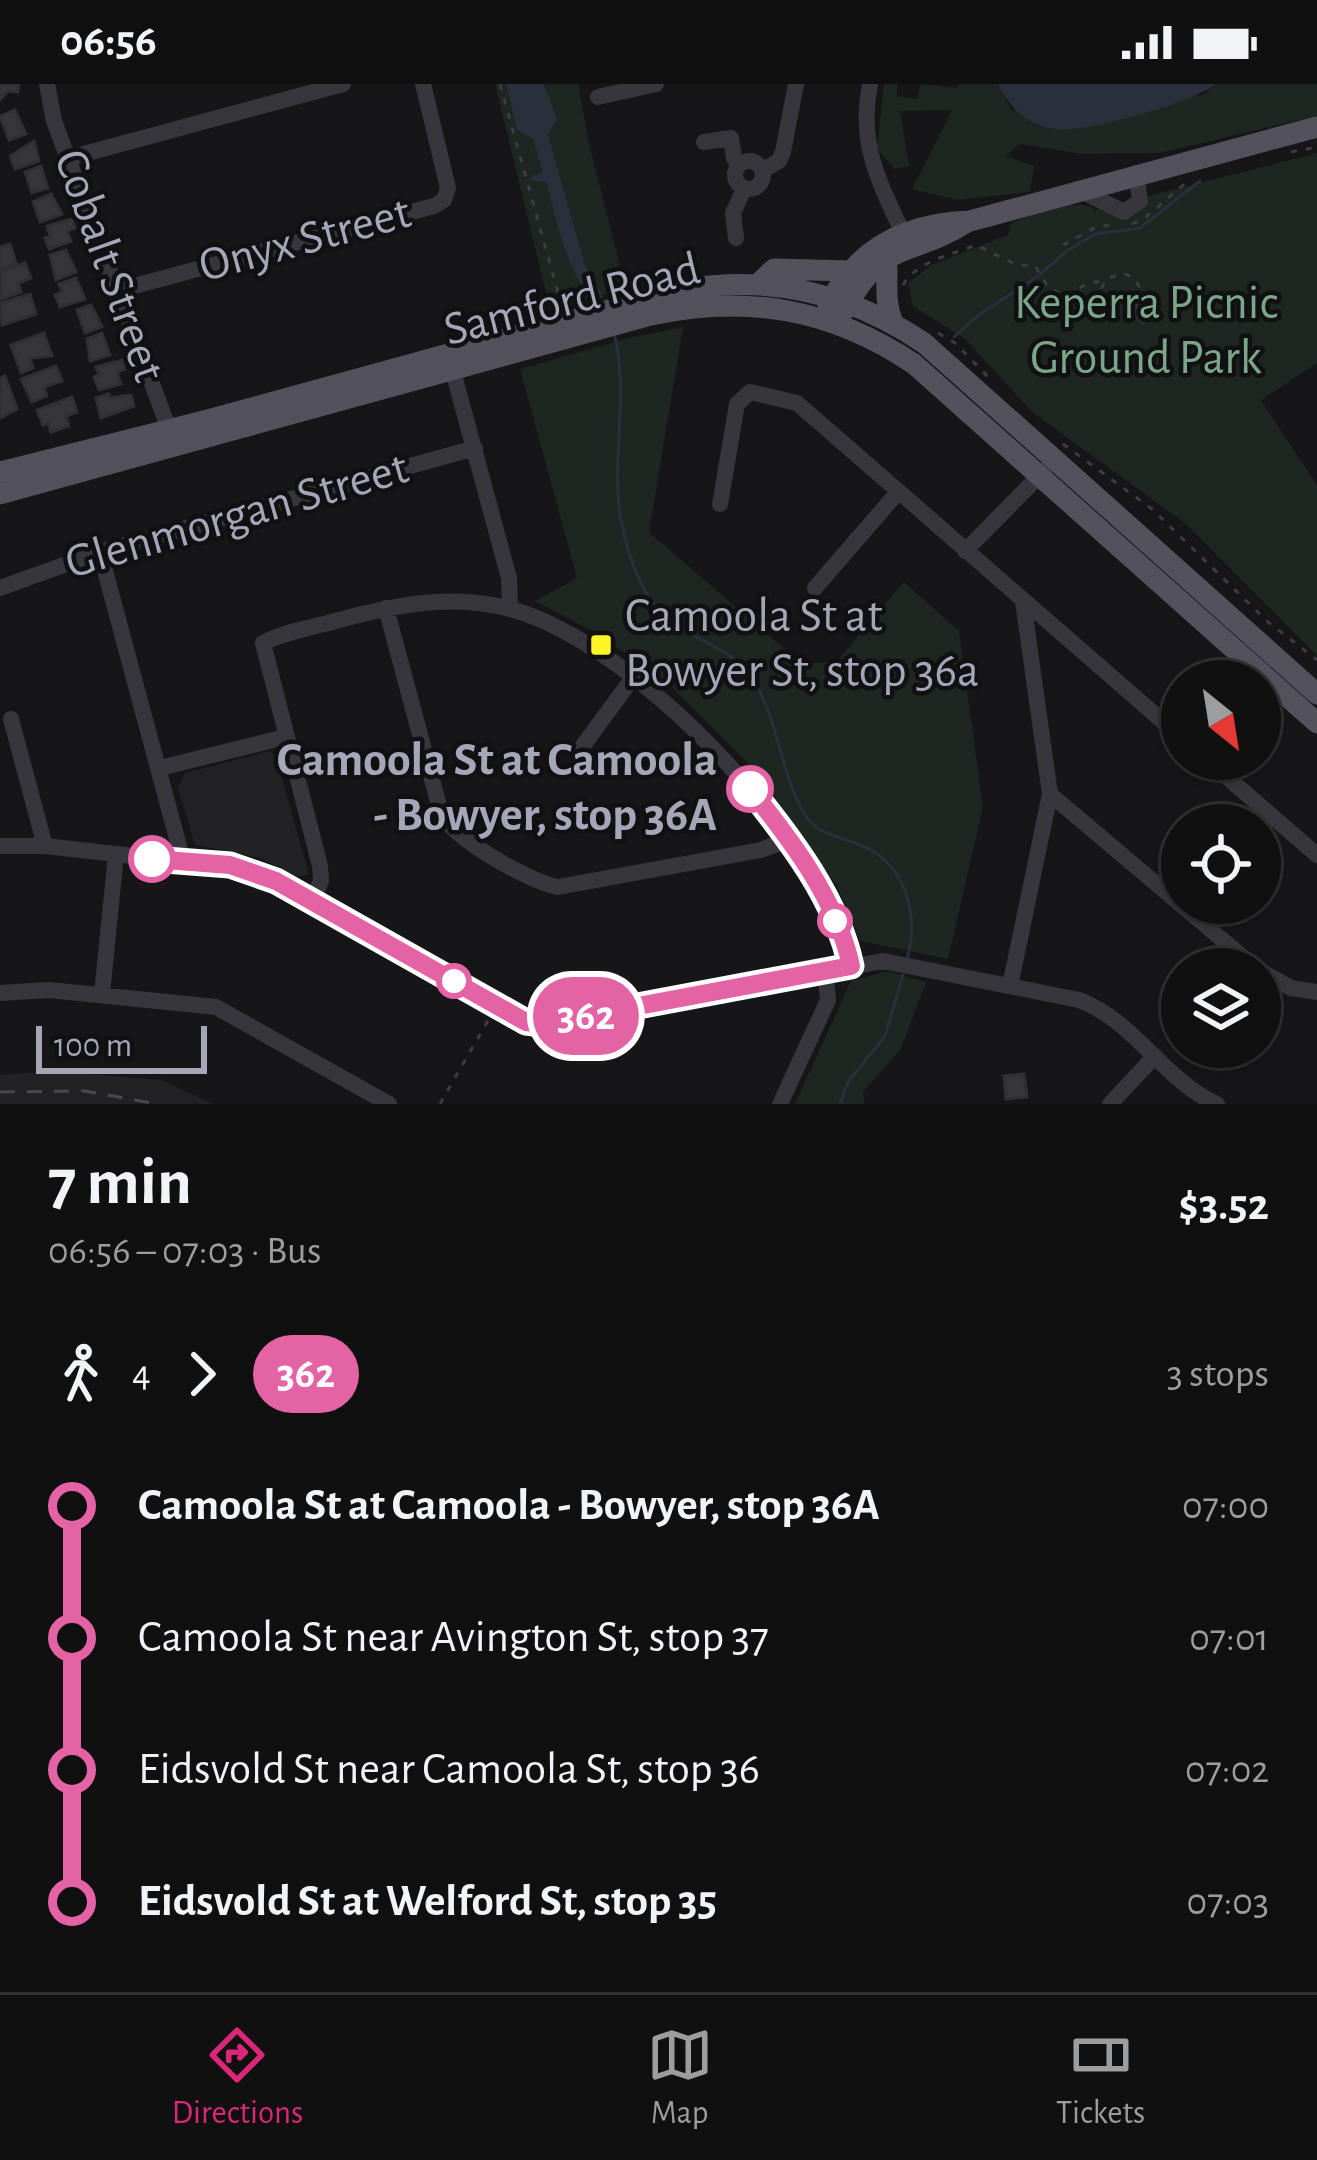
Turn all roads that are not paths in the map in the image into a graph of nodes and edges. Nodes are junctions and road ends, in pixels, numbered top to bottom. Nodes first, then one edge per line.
1 (47, 84) edge
2 (343, 84) edge
3 (423, 84) edge
4 (656, 84) edge
5 (796, 84) edge
6 (870, 84) edge
7 (636, 86) edge
8 (598, 97) dead end
9 (1317, 128) edge
10 (704, 142) dead end
11 (69, 158) junction
12 (740, 164) junction
13 (763, 170) junction
14 (1136, 173) junction
15 (744, 189) junction
16 (1077, 189) junction
17 (736, 238) dead end
18 (906, 240) junction
19 (886, 256) junction
20 (850, 271) junction
21 (758, 284) junction
22 (118, 290) junction
23 (835, 309) junction
24 (621, 315) junction
25 (893, 323) junction
26 (450, 363) junction
27 (172, 438) junction
28 (475, 448) junction
29 (1046, 468) junction
30 (0, 472) edge
31 (898, 492) junction
32 (0, 494) edge
33 (720, 504) dead end
34 (100, 551) junction
35 (965, 551) junction
36 (0, 588) edge
37 (815, 588) dead end
38 (1023, 601) junction
39 (386, 608) junction
40 (510, 609) junction
41 (632, 679) junction
42 (1317, 694) edge
43 (11, 719) dead end
44 (1161, 720) edge
45 (1317, 723) edge
46 (285, 736) junction
47 (582, 747) dead end
48 (160, 769) junction
49 (1230, 780) edge
50 (1050, 794) junction
51 (788, 840) junction
52 (0, 846) edge
53 (45, 846) junction
54 (116, 855) junction
55 (1317, 855) edge
56 (183, 861) junction
57 (312, 901) junction
58 (1233, 948) edge
59 (851, 966) junction
60 (825, 971) junction
61 (1281, 982) edge
62 (1010, 986) junction
63 (1317, 992) edge
64 (0, 994) edge
65 (102, 994) junction
66 (1155, 1056) junction
67 (389, 1104) edge
68 (780, 1104) edge
69 (1110, 1104) edge
70 (1217, 1104) edge

1 - 11 street, Cobalt Street
2 - 11 street
3 - 22 street, Onyx Street
4 - 7 street
5 - 13 street
6 - 18 street
7 - 8 street
9 - 14 main road
10 - 12 street
11 - 22 street, Cobalt Street
12 - 13 street
12 - 15 street
13 - 15 street
14 - 16 main road
14 - 16 street
15 - 17 street
16 - 18 main road
18 - 19 main road
18 - 20 main road
19 - 23 main road
19 - 25 main road
20 - 21 main road
20 - 23 main road
21 - 23 main road, Samford Road
21 - 24 main road, Samford Road
22 - 27 street, Cobalt Street
23 - 24 main road, Samford Road
23 - 25 main road, Samford Road
23 - 29 main road, Samford Road
24 - 26 main road, Samford Road
25 - 29 main road, Samford Road
26 - 27 main road, Samford Road
26 - 28 street
27 - 30 main road, Samford Road
27 - 32 main road, Samford Road
28 - 34 street, Glenmorgan Street
28 - 40 street
29 - 35 street
29 - 42 main road, Samford Road
29 - 45 main road, Samford Road
31 - 33 street
31 - 35 street
31 - 37 street
34 - 36 street, Glenmorgan Street
34 - 48 street
35 - 38 street
38 - 44 street
38 - 50 street
39 - 40 street
39 - 46 street
39 - 51 street
40 - 41 street
41 - 47 street
41 - 51 street
43 - 53 street
46 - 48 street
46 - 57 street
48 - 56 street
49 - 55 street
50 - 58 street
50 - 62 street
51 - 59 street
52 - 53 street
53 - 54 street
54 - 56 street
54 - 65 street
56 - 57 street
57 - 60 street
59 - 60 street
59 - 62 street
60 - 68 street
61 - 63 street
62 - 66 street
64 - 65 street
65 - 67 street
66 - 69 street
66 - 70 street

